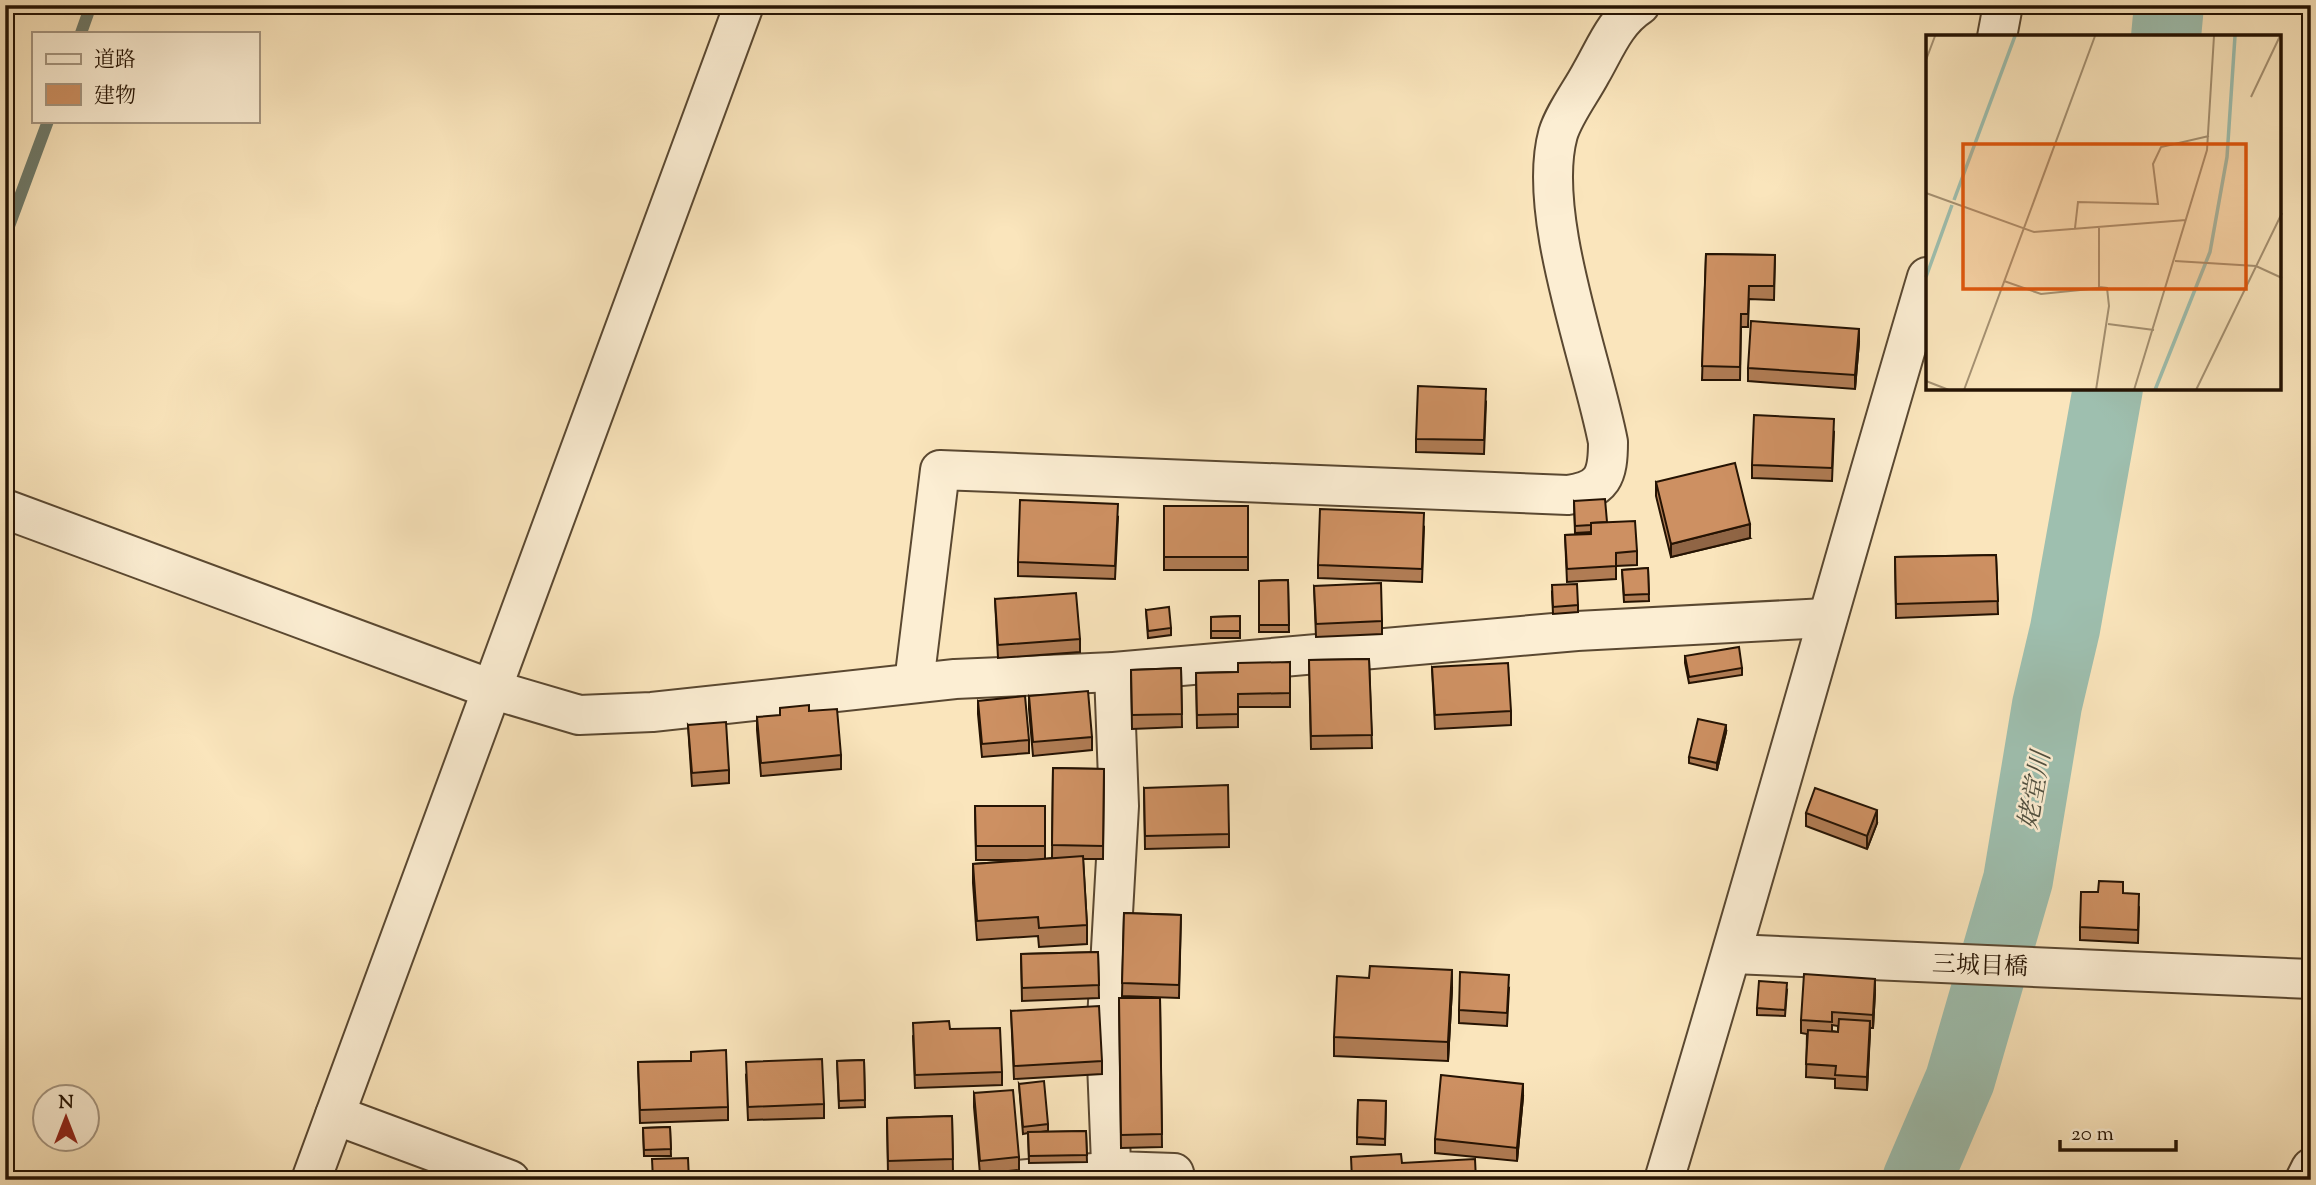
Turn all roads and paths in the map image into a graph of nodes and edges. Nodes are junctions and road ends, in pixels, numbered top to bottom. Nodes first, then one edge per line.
1 (744, 5) edge
2 (1640, 5) edge
3 (2003, 5) edge
4 (1997, 35) edge
5 (1926, 280) edge
6 (5, 509) edge
7 (1826, 618) junction
8 (1114, 673) junction
9 (914, 683) junction
10 (491, 689) junction
11 (1733, 954) junction
12 (2311, 979) edge
13 (335, 1115) junction
14 (2311, 1168) edge
15 (1116, 1171) junction
16 (311, 1180) edge
17 (510, 1180) edge
18 (1016, 1180) edge
19 (1176, 1180) edge
20 (1664, 1180) edge
21 (2305, 1180) edge

1 - 10 street
2 - 9 street
3 - 4 street
5 - 7 street
6 - 10 street
7 - 8 street
7 - 11 street
8 - 9 street
8 - 15 street
9 - 10 street
10 - 13 street
11 - 12 street, 三城目橋
11 - 20 street
13 - 16 street
13 - 17 street
14 - 21 street
15 - 18 street
15 - 19 street

